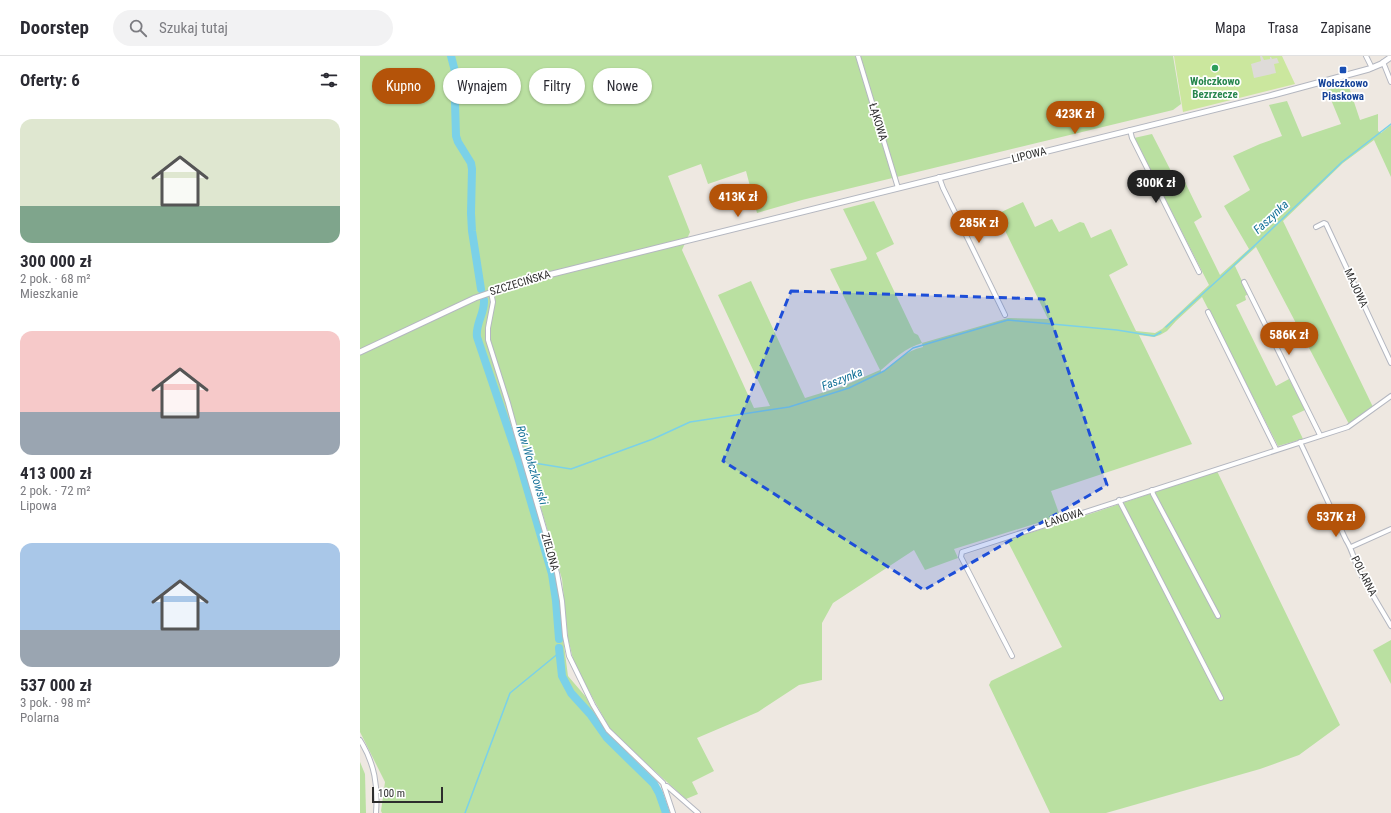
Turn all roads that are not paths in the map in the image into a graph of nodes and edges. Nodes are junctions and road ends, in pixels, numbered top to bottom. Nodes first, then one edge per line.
1 (858, 56) edge
2 (1366, 56) edge
3 (1391, 57) edge
4 (1383, 62) junction
5 (1372, 68) junction
6 (1391, 82) edge
7 (1130, 130) junction
8 (940, 177) junction
9 (898, 188) junction
10 (1316, 227) dead end
11 (688, 240) joint
12 (1199, 272) dead end
13 (1244, 282) dead end
14 (490, 292) junction
15 (1208, 312) dead end
16 (1005, 315) dead end
17 (360, 352) edge
18 (1391, 363) edge
19 (1391, 396) edge
20 (1320, 435) junction
21 (1300, 442) junction
22 (1276, 449) junction
23 (1152, 490) junction
24 (1119, 500) junction
25 (1391, 529) edge
26 (1351, 547) junction
27 (1218, 616) dead end
28 (1391, 626) edge
29 (1012, 656) dead end
30 (1221, 698) dead end
31 (360, 740) edge
32 (664, 786) junction
33 (376, 813) edge
34 (673, 813) edge
35 (698, 813) edge

1 - 9 street, ŁĄKOWA
2 - 5 street
3 - 4 street, LIPOWA
4 - 5 street, LIPOWA
4 - 6 street
5 - 7 street, LIPOWA
7 - 8 street, LIPOWA
7 - 12 street
8 - 9 street, LIPOWA
8 - 16 street
9 - 11 street, LIPOWA
10 - 18 street, MAJOWA
11 - 14 street, SZCZECIŃSKA
13 - 20 street
14 - 17 street, SZCZECIŃSKA
14 - 32 street, ZIELONA
15 - 22 street
19 - 20 street, ŁANOWA
20 - 21 street, ŁANOWA
21 - 22 street, ŁANOWA
21 - 26 street, POLARNA
22 - 23 street, ŁANOWA
23 - 24 street, ŁANOWA
23 - 27 street
24 - 29 street, ŁANOWA
24 - 30 street
25 - 26 street, POLARNA
26 - 28 street, POLARNA
31 - 33 street
32 - 34 street, ZIELONA
32 - 35 street, ZIELONA

